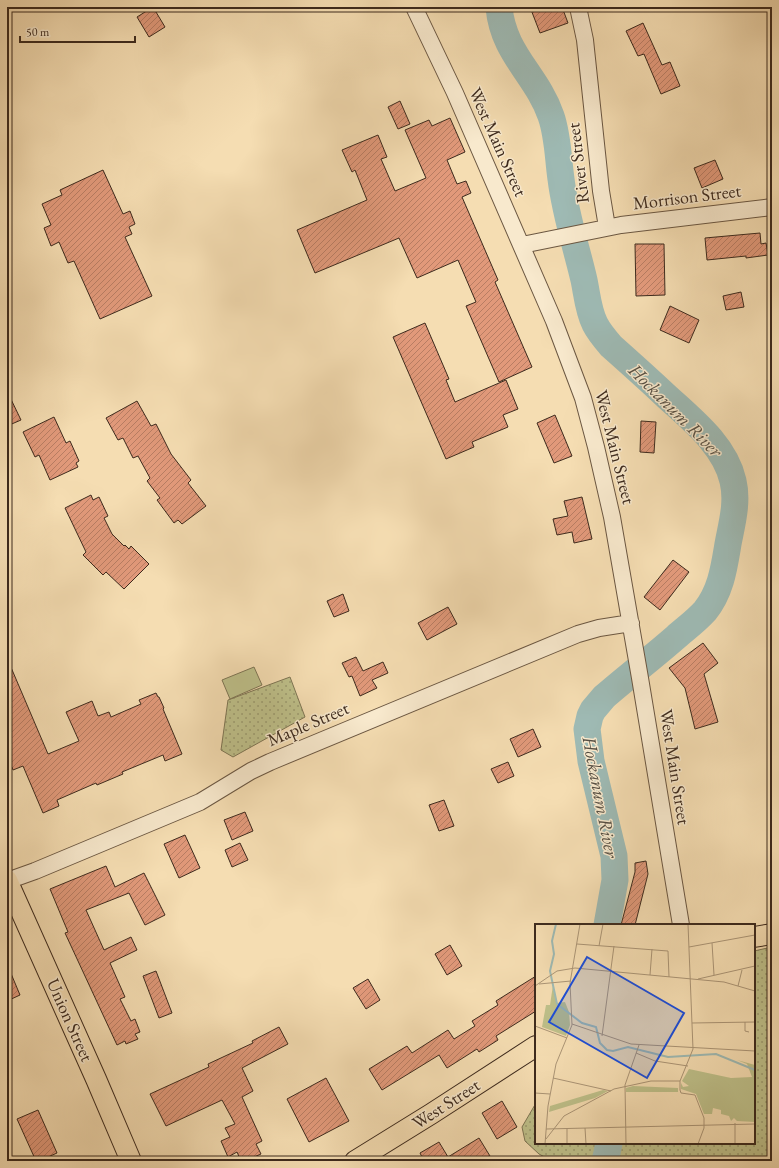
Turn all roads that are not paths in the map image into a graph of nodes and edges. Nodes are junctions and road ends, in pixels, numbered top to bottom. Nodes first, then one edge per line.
1 (414, 7) edge
2 (578, 7) edge
3 (772, 207) edge
4 (599, 229) junction
5 (522, 245) junction
6 (631, 623) junction
7 (7, 881) edge
8 (681, 924) edge
9 (772, 934) edge
10 (755, 937) edge
11 (535, 1047) edge
12 (131, 1161) edge
13 (355, 1161) edge

1 - 5 street, West Main Street
2 - 4 street, River Street
3 - 4 street, Morrison Street
4 - 5 street
5 - 6 street, West Main Street
6 - 7 street, Maple Street
6 - 8 street, West Main Street
7 - 12 main road, Union Street
9 - 10 main road
11 - 13 main road, West Street

